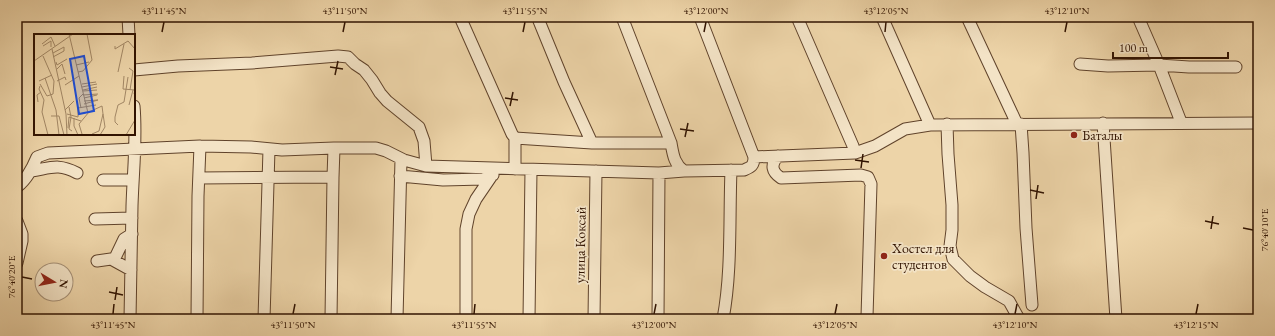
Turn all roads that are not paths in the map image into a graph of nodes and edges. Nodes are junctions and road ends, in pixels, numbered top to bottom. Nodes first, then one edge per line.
1 (128, 17) edge
2 (460, 17) edge
3 (622, 17) edge
4 (700, 17) edge
5 (797, 17) edge
6 (882, 17) edge
7 (967, 17) edge
8 (1138, 17) edge
9 (539, 21) dead end
10 (129, 34) edge
11 (1080, 64) dead end
12 (1158, 65) junction
13 (1236, 66) dead end
14 (135, 70) edge
15 (135, 115) edge
16 (1181, 122) junction
17 (1258, 122) edge
18 (1103, 123) junction
19 (947, 124) junction
20 (1019, 124) junction
21 (930, 125) junction
22 (515, 138) junction
23 (592, 143) junction
24 (671, 143) junction
25 (200, 146) junction
26 (135, 148) junction
27 (334, 148) junction
28 (268, 149) junction
29 (855, 153) junction
30 (778, 156) junction
31 (754, 157) junction
32 (401, 159) junction
33 (426, 166) junction
34 (515, 169) junction
35 (531, 170) junction
36 (730, 170) junction
37 (32, 171) junction
38 (496, 171) junction
39 (596, 171) junction
40 (684, 171) junction
41 (77, 173) dead end
42 (658, 173) junction
43 (400, 176) junction
44 (268, 177) junction
45 (333, 177) junction
46 (199, 178) junction
47 (103, 180) dead end
48 (133, 180) junction
49 (17, 188) edge
50 (17, 214) edge
51 (132, 218) junction
52 (95, 219) dead end
53 (17, 221) edge
54 (132, 234) junction
55 (22, 241) junction
56 (114, 260) junction
57 (97, 261) dead end
58 (17, 263) edge
59 (131, 270) junction
60 (1032, 305) dead end
61 (330, 318) edge
62 (867, 318) dead end
63 (130, 319) edge
64 (197, 319) edge
65 (264, 319) edge
66 (398, 319) edge
67 (466, 319) edge
68 (529, 319) edge
69 (594, 319) edge
70 (658, 319) edge
71 (723, 319) edge
72 (1019, 319) edge
73 (1116, 319) edge

1 - 10 street
2 - 22 street
3 - 24 street
4 - 31 street
5 - 29 street
6 - 21 street
7 - 20 street
8 - 12 street
9 - 23 street
11 - 12 street
12 - 13 street
12 - 16 street
14 - 33 street
15 - 26 street
16 - 17 street
16 - 18 street
18 - 20 street
18 - 73 street
19 - 20 street
19 - 21 street
19 - 72 street
20 - 60 street
21 - 29 street
22 - 23 street
22 - 34 street
23 - 24 street
24 - 40 street
25 - 26 street
25 - 28 street
25 - 46 street
26 - 37 street
26 - 48 street
27 - 28 street
27 - 32 street
27 - 45 street
28 - 44 street
29 - 30 street
30 - 31 street
30 - 62 street
31 - 36 street
32 - 33 street
32 - 43 street
33 - 38 street
34 - 35 street
34 - 38 street
35 - 39 street
35 - 68 street
36 - 40 street
36 - 71 street
37 - 41 street
37 - 49 street
38 - 43 street
38 - 67 street
39 - 42 street
39 - 69 street, улица Коксай
40 - 42 street
42 - 70 street
43 - 66 street
44 - 45 street
44 - 46 street
44 - 65 street
45 - 61 street
46 - 64 street
47 - 48 street
48 - 51 street
50 - 55 street
51 - 52 street
51 - 54 street
53 - 55 street
54 - 56 street
54 - 59 street
55 - 58 street
56 - 57 street
56 - 59 street
59 - 63 street

